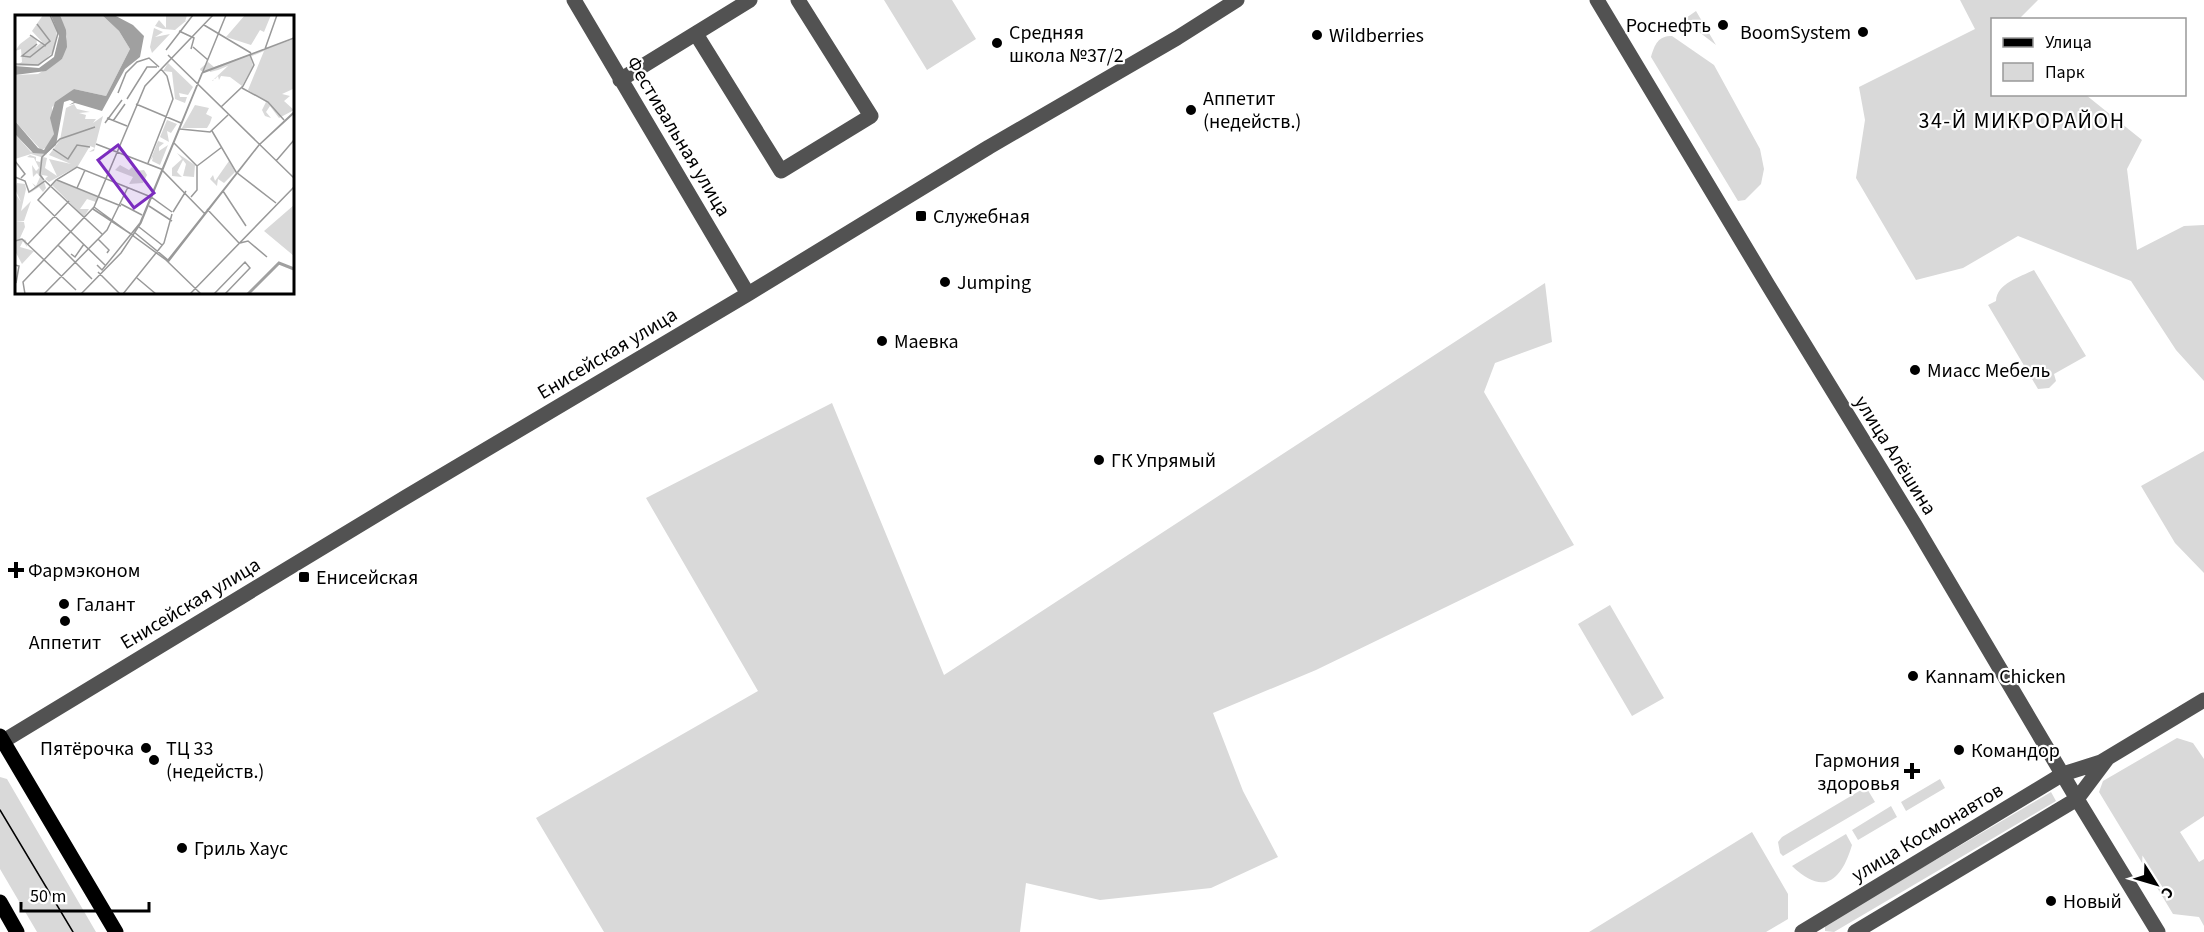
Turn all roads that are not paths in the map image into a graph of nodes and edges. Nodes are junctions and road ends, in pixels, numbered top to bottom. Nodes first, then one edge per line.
1 (574, 0) edge
2 (750, 0) edge
3 (798, 0) edge
4 (1237, 0) edge
5 (1597, 0) edge
6 (696, 34) junction
7 (620, 80) junction
8 (748, 294) junction
9 (2204, 700) edge
10 (1, 740) edge
11 (2109, 757) junction
12 (2063, 774) junction
13 (2077, 799) junction
14 (0, 902) edge
15 (17, 932) edge
16 (116, 932) edge
17 (1802, 932) edge
18 (1855, 932) edge
19 (2158, 932) edge

1 - 7 street, Фестивальная улица
2 - 6 street
3 - 6 street
4 - 8 street, Енисейская улица
5 - 12 street, улица Алёшина
6 - 7 street
7 - 8 street, Фестивальная улица
8 - 10 street, Енисейская улица
9 - 11 street, улица Космонавтов
10 - 16 main road
11 - 12 street, улица Космонавтов
11 - 13 street, улица Космонавтов
12 - 13 street, улица Алёшина
12 - 17 street, улица Космонавтов
13 - 18 street, улица Космонавтов
13 - 19 street, улица Алёшина
14 - 15 main road

